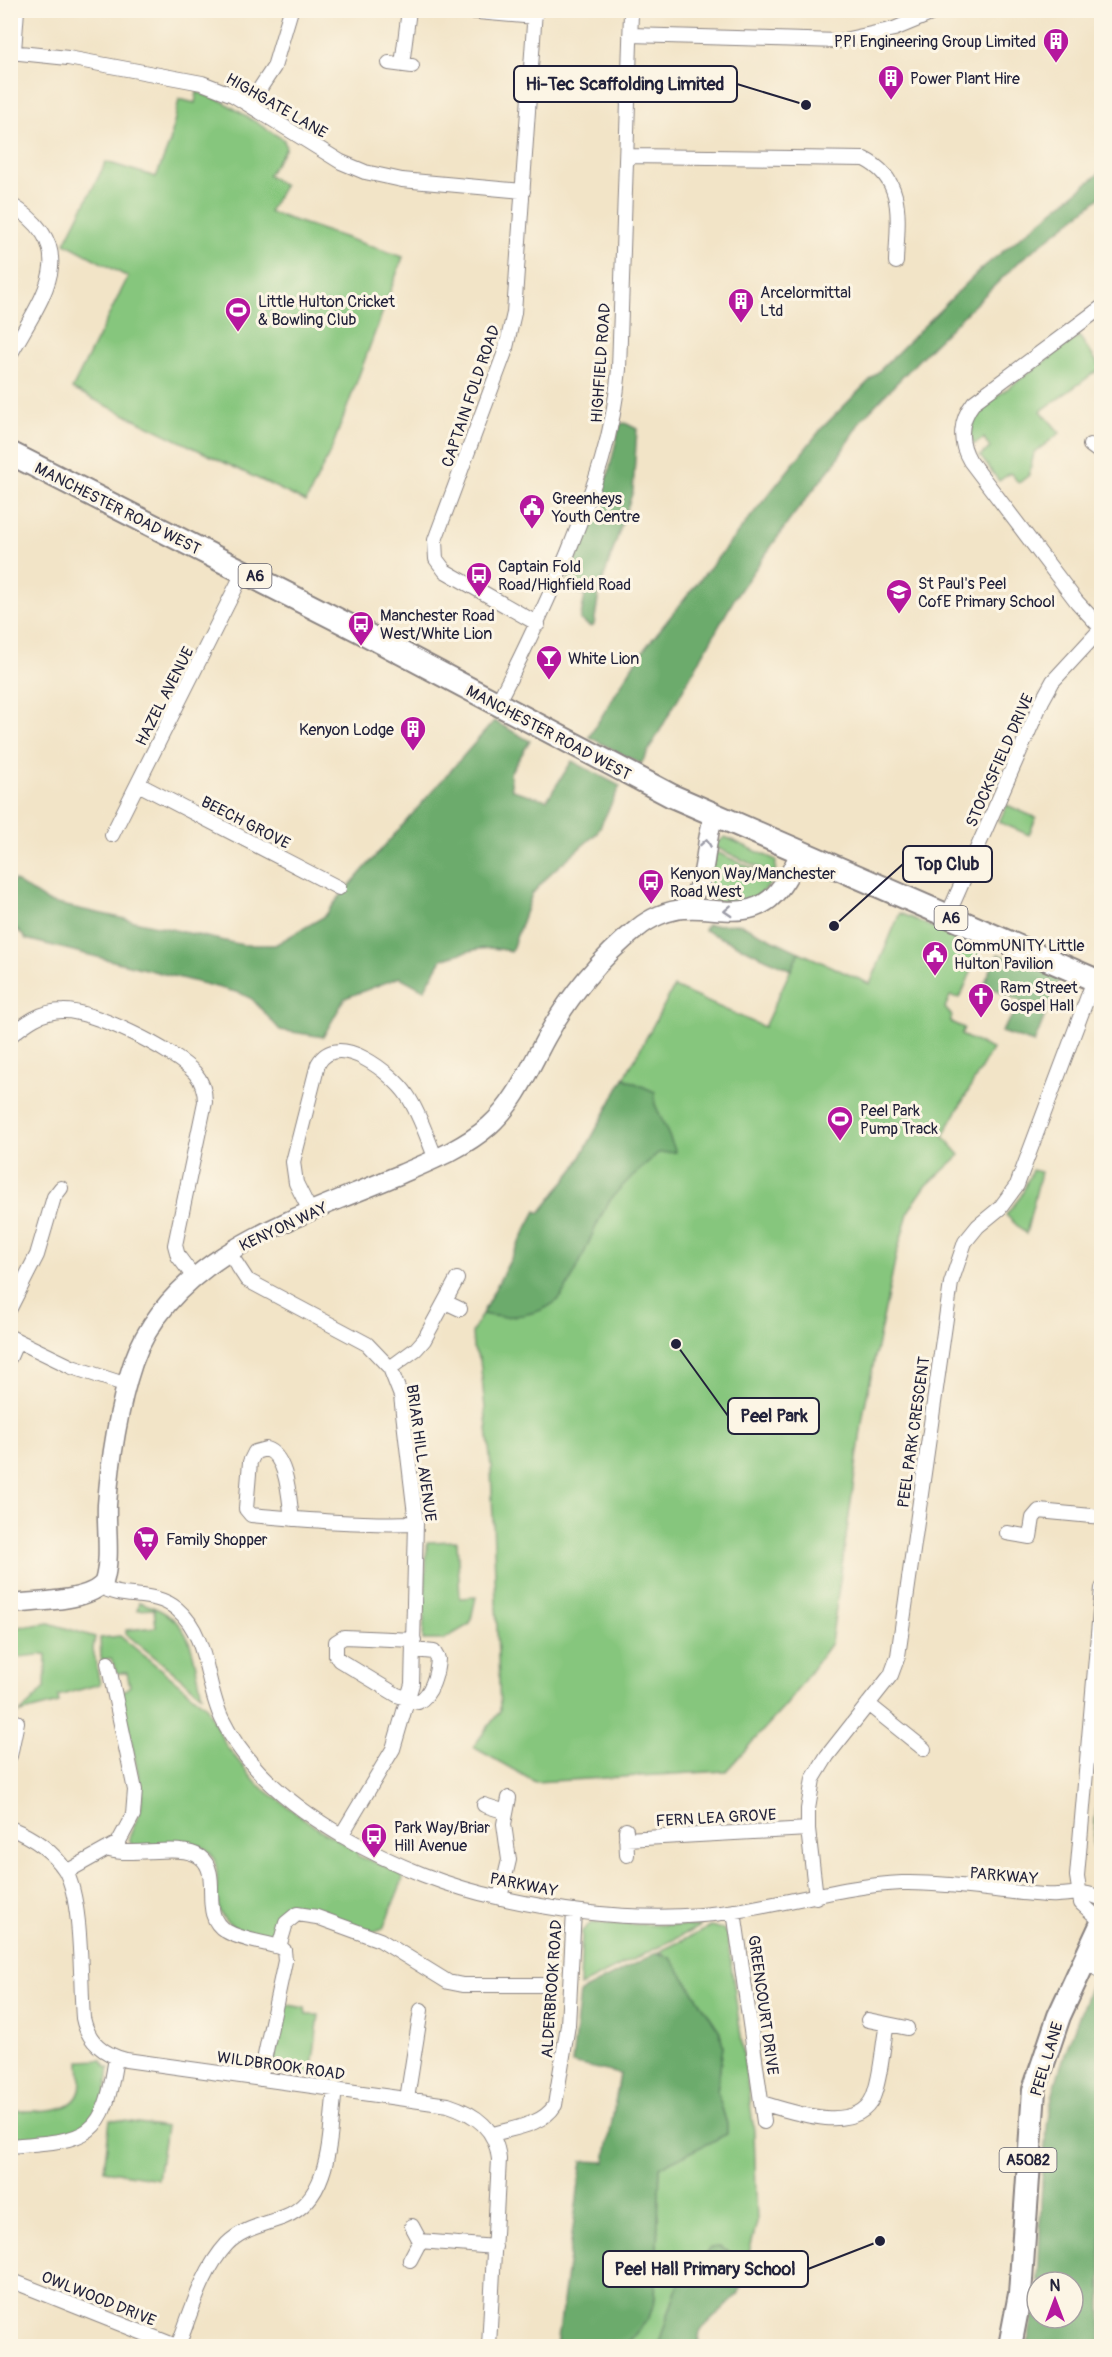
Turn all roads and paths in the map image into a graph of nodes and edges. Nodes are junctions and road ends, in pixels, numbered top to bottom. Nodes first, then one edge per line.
1 (17, 10) edge
2 (291, 10) edge
3 (409, 10) edge
4 (455, 10) edge
5 (940, 10) edge
6 (631, 13) dead end
7 (535, 14) edge
8 (630, 36) junction
9 (12, 52) edge
10 (401, 64) dead end
11 (249, 105) junction
12 (627, 156) junction
13 (523, 191) junction
14 (10, 204) edge
15 (896, 262) dead end
16 (1101, 308) edge
17 (10, 356) edge
18 (1090, 445) dead end
19 (10, 453) edge
20 (1101, 454) edge
21 (244, 571) junction
22 (538, 624) junction
23 (1101, 629) edge
24 (496, 705) junction
25 (138, 784) junction
26 (714, 815) junction
27 (112, 835) dead end
28 (800, 853) junction
29 (339, 888) dead end
30 (684, 909) junction
31 (947, 917) junction
32 (1098, 981) edge
33 (12, 1030) edge
34 (436, 1159) junction
35 (61, 1188) dead end
36 (311, 1213) junction
37 (228, 1251) junction
38 (193, 1276) junction
39 (457, 1279) dead end
40 (445, 1302) junction
41 (10, 1308) edge
42 (460, 1309) dead end
43 (14, 1339) edge
44 (10, 1357) edge
45 (390, 1368) junction
46 (127, 1385) junction
47 (1101, 1517) edge
48 (292, 1519) junction
49 (416, 1523) junction
50 (1007, 1533) dead end
51 (101, 1587) junction
52 (1101, 1588) edge
53 (10, 1604) edge
54 (414, 1645) junction
55 (108, 1663) dead end
56 (409, 1700) junction
57 (868, 1704) junction
58 (18, 1722) dead end
59 (924, 1749) dead end
60 (10, 1756) edge
61 (484, 1805) dead end
62 (10, 1828) edge
63 (808, 1829) junction
64 (342, 1834) junction
65 (110, 1850) junction
66 (627, 1855) dead end
67 (66, 1872) junction
68 (1079, 1891) junction
69 (816, 1897) junction
70 (500, 1898) junction
71 (1101, 1899) edge
72 (574, 1911) junction
73 (734, 1911) junction
74 (1101, 1922) edge
75 (279, 1947) junction
76 (1092, 1966) edge
77 (523, 1971) dead end
78 (523, 1985) junction
79 (546, 1985) dead end
80 (421, 2010) dead end
81 (868, 2020) dead end
82 (886, 2024) junction
83 (907, 2028) dead end
84 (116, 2057) junction
85 (260, 2079) junction
86 (335, 2089) junction
87 (408, 2099) junction
88 (762, 2103) junction
89 (764, 2122) dead end
90 (492, 2134) junction
91 (10, 2146) edge
92 (412, 2226) dead end
93 (420, 2241) junction
94 (495, 2247) junction
95 (410, 2260) dead end
96 (10, 2280) edge
97 (177, 2346) edge
98 (489, 2346) edge
99 (1010, 2346) edge

1 - 9 street
2 - 11 street
3 - 10 street
4 - 7 street
5 - 8 street
6 - 8 street, HIGHFIELD ROAD
7 - 13 street, CAPTAIN FOLD ROAD
8 - 12 street, HIGHFIELD ROAD
9 - 11 street, HIGHGATE LANE
11 - 13 street, HIGHGATE LANE
12 - 15 street
12 - 22 street, HIGHFIELD ROAD
13 - 22 street, CAPTAIN FOLD ROAD
14 - 17 street
16 - 23 street
18 - 20 street
19 - 21 main road, MANCHESTER ROAD WEST / A6
21 - 24 main road, MANCHESTER ROAD WEST / A6
21 - 25 street, HAZEL AVENUE
22 - 24 street, HIGHFIELD ROAD
23 - 31 street, STOCKSFIELD DRIVE
24 - 26 main road, MANCHESTER ROAD WEST / A6
25 - 27 street, HAZEL AVENUE
25 - 29 street, BEECH GROVE
26 - 28 main road, MANCHESTER ROAD WEST / A6
30 -> 26 street
28 -> 30 street, KENYON WAY
28 - 31 main road, MANCHESTER ROAD WEST / A6
30 - 34 street, KENYON WAY
31 - 32 main road, MANCHESTER ROAD WEST / A6
32 - 57 street, PEEL PARK CRESCENT
33 - 38 street
34 - 36 street, KENYON WAY
34 - 36 street
35 - 41 street
36 - 37 street, KENYON WAY
37 - 38 street, KENYON WAY
37 - 45 street, BRIAR HILL AVENUE
38 - 46 street, KENYON WAY
39 - 40 street
40 - 42 street
40 - 45 street
43 - 44 street
43 - 46 street
45 - 49 street, BRIAR HILL AVENUE
46 - 51 street, KENYON WAY
47 - 50 street
48 - 48 street
48 - 49 street
49 - 54 street, BRIAR HILL AVENUE
51 - 53 street
51 - 64 street, PARKWAY
52 - 68 street, PEEL LANE
54 - 56 street, BRIAR HILL AVENUE
54 - 56 street
54 - 56 street
55 - 65 street
56 - 64 street, BRIAR HILL AVENUE
57 - 59 street
57 - 63 street, PEEL PARK CRESCENT
58 - 60 street
61 - 70 street
62 - 67 street, WILDBROOK ROAD
63 - 66 street, FERN LEA GROVE
63 - 69 street, PEEL PARK CRESCENT
64 - 70 street, PARKWAY
65 - 67 street
65 - 75 street
67 - 84 street, WILDBROOK ROAD
68 - 69 street, PARKWAY
68 - 71 street
68 - 74 street, PEEL LANE
69 - 73 street, PARKWAY
70 - 72 street, PARKWAY
72 - 73 street, PARKWAY
72 - 90 street, ALDERBROOK ROAD
73 - 88 street, GREENCOURT DRIVE
74 - 76 main road, PEEL LANE / A5082
75 - 78 street
75 - 85 street
76 - 99 main road, PEEL LANE / A5082
77 - 78 street
78 - 79 street
80 - 87 street
81 - 82 street
82 - 83 street
82 - 88 street
84 - 85 street, WILDBROOK ROAD
84 - 91 street
85 - 86 street, WILDBROOK ROAD
86 - 87 street, WILDBROOK ROAD
86 - 97 street
87 - 90 street, WILDBROOK ROAD
88 - 89 street, GREENCOURT DRIVE
90 - 94 street
92 - 93 street
93 - 94 street
93 - 95 street
94 - 98 street
96 - 97 street, OWLWOOD DRIVE

